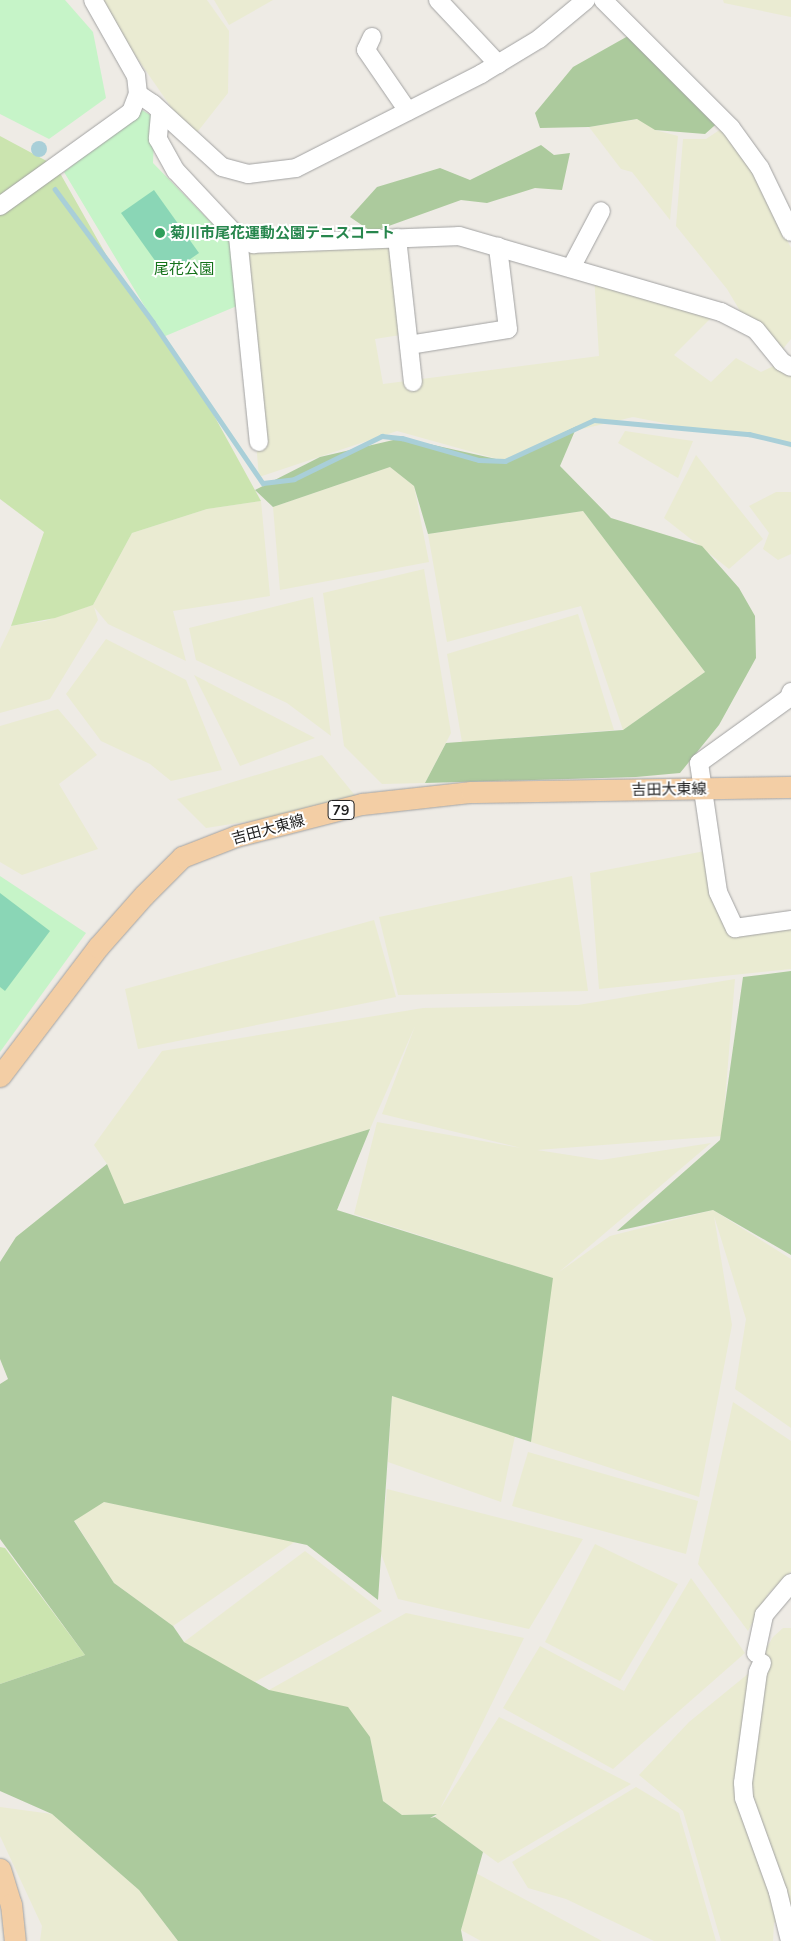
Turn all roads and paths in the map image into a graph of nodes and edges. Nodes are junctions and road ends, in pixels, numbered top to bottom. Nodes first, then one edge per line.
1 (93, 0) edge
2 (438, 0) edge
3 (586, 0) edge
4 (603, 0) edge
5 (372, 37) dead end
6 (498, 64) junction
7 (138, 94) junction
8 (408, 111) junction
9 (160, 114) junction
10 (0, 206) edge
11 (601, 211) dead end
12 (791, 232) edge
13 (238, 237) junction
14 (397, 238) junction
15 (498, 247) junction
16 (571, 268) junction
17 (409, 345) junction
18 (791, 367) edge
19 (413, 382) dead end
20 (259, 442) dead end
21 (791, 692) edge
22 (791, 787) edge
23 (702, 788) junction
24 (791, 920) edge
25 (0, 1076) edge
26 (791, 1583) edge
27 (0, 1870) edge
28 (15, 1941) edge
29 (790, 1941) edge

1 - 7 street
2 - 6 street
3 - 6 street
4 - 12 street
5 - 8 street
6 - 8 street
7 - 9 street
7 - 10 street
8 - 9 street
9 - 13 street
11 - 16 street
13 - 14 street
13 - 20 street
14 - 15 street
14 - 17 street
15 - 16 street
15 - 17 street
16 - 18 street
17 - 19 street
21 - 23 street
22 - 23 main road, 吉田大東線 / 79
23 - 24 street
23 - 25 main road, 吉田大東線 / 79
26 - 29 street
27 - 28 main road

